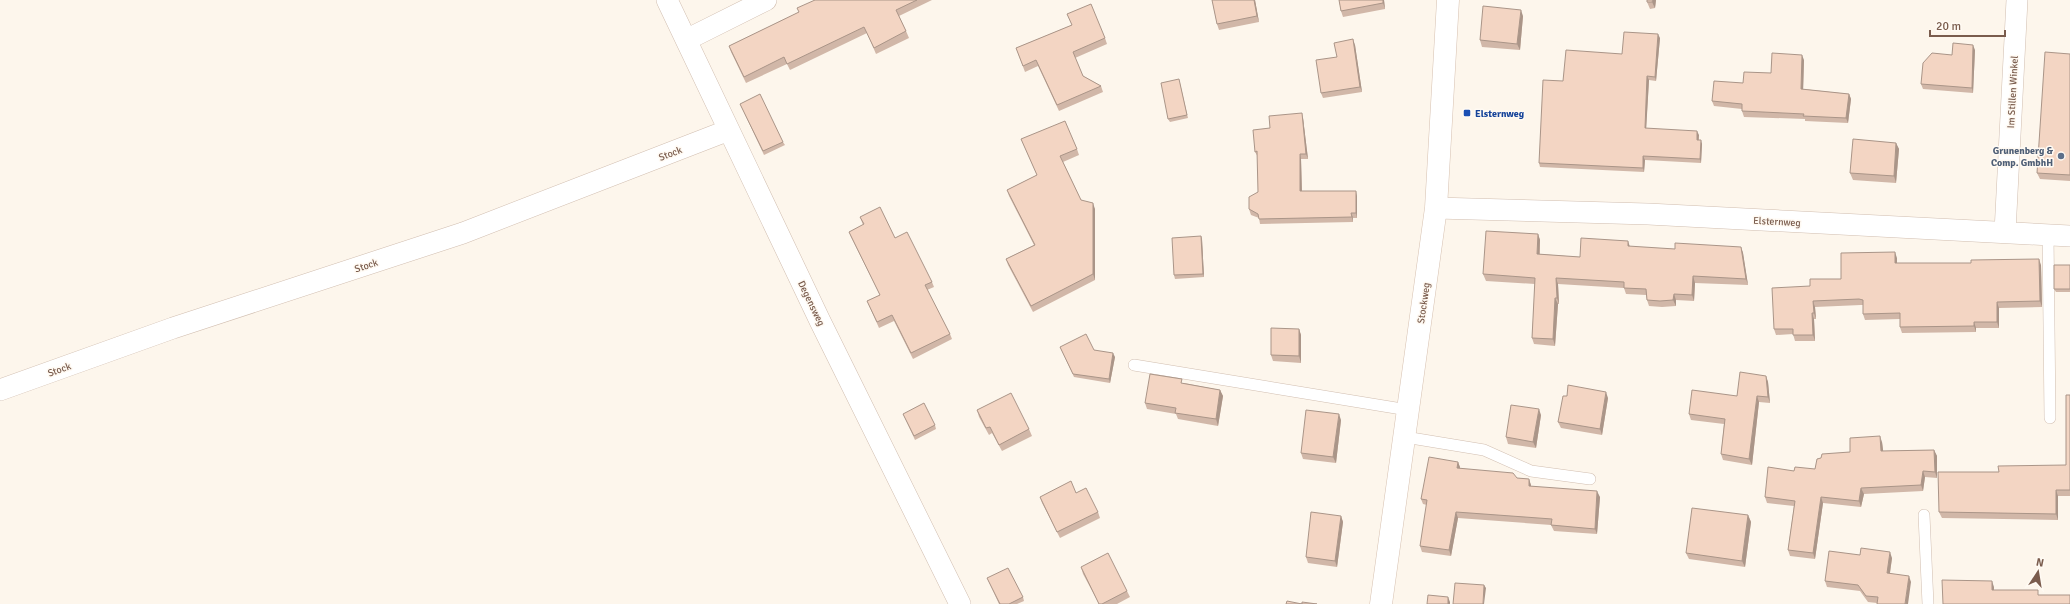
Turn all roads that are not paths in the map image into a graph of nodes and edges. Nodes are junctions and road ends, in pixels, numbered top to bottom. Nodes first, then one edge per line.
1 (666, 0) edge
2 (766, 0) edge
3 (1448, 0) edge
4 (2017, 0) edge
5 (686, 40) junction
6 (729, 130) junction
7 (1436, 208) junction
8 (2005, 232) junction
9 (2048, 234) junction
10 (2070, 236) edge
11 (1134, 365) dead end
12 (0, 390) edge
13 (1408, 410) junction
14 (2050, 418) dead end
15 (1405, 437) junction
16 (1590, 479) dead end
17 (1924, 515) dead end
18 (960, 604) edge
19 (1381, 604) edge
20 (1928, 604) edge

1 - 5 street, Degensweg
2 - 5 street
3 - 7 street, Stockweg
4 - 8 street, Im Stillen Winkel
5 - 6 street, Degensweg
6 - 12 street, Stock
6 - 18 street, Degensweg
7 - 8 street, Elsternweg
7 - 13 street, Stockweg
8 - 9 street, Elsternweg
9 - 10 street, Elsternweg
9 - 14 lane
11 - 13 lane
13 - 15 street, Stockweg
15 - 16 lane
15 - 19 street, Stockweg
17 - 20 lane

